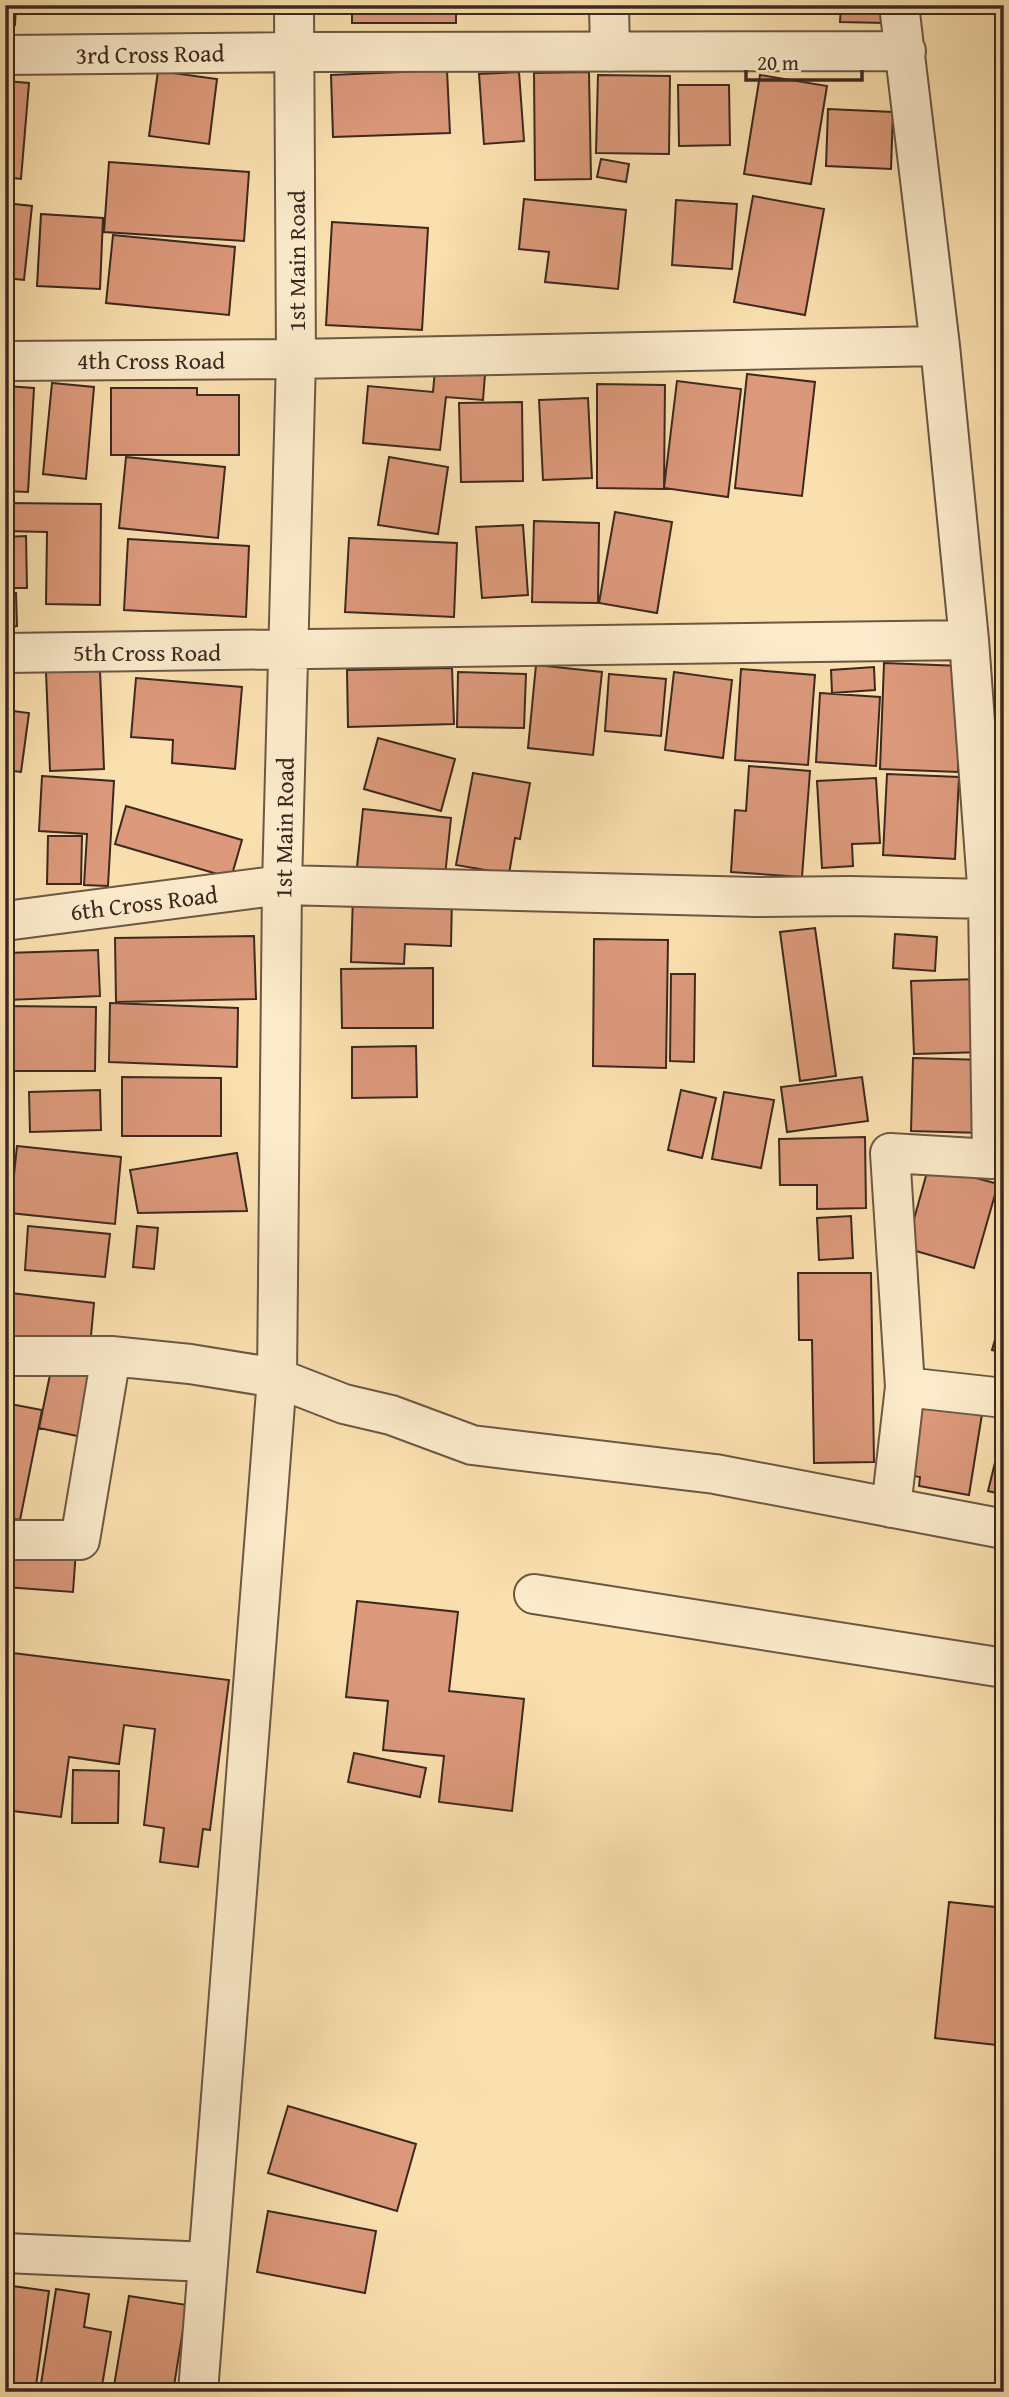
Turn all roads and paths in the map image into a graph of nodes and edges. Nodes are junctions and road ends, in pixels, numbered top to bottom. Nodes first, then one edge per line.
1 (294, 5) edge
2 (609, 5) edge
3 (899, 5) edge
4 (906, 51) junction
5 (295, 52) junction
6 (610, 52) junction
7 (5, 55) edge
8 (940, 346) junction
9 (296, 359) junction
10 (5, 361) edge
11 (969, 639) junction
12 (288, 650) junction
13 (5, 653) edge
14 (282, 885) junction
15 (988, 899) junction
16 (5, 921) edge
17 (998, 1159) edge
18 (5, 1356) edge
19 (111, 1356) junction
20 (277, 1378) junction
21 (905, 1387) junction
22 (1004, 1398) edge
23 (891, 1508) junction
24 (1004, 1529) edge
25 (5, 1540) edge
26 (534, 1594) dead end
27 (1004, 1668) edge
28 (5, 2253) edge
29 (208, 2262) junction
30 (198, 2392) edge

1 - 5 street, 1st Main Road
2 - 6 street
3 - 4 street
4 - 6 street, 3rd Cross Road
4 - 8 street
5 - 6 street, 3rd Cross Road
5 - 7 street, 3rd Cross Road
5 - 9 street, 1st Main Road
8 - 9 street, 4th Cross Road
8 - 11 street
9 - 10 street, 4th Cross Road
9 - 12 street, 1st Main Road
11 - 12 street, 5th Cross Road
11 - 15 street
12 - 13 street, 5th Cross Road
12 - 14 street, 1st Main Road
14 - 15 street, 6th Cross Road
14 - 16 street, 6th Cross Road
14 - 20 street, 1st Main Road
15 - 17 street
17 - 21 street
18 - 19 street
19 - 20 street
19 - 25 street
20 - 23 street
20 - 29 street, 1st Main Road
21 - 22 street
21 - 23 street
23 - 24 street
26 - 27 street
28 - 29 street
29 - 30 street, 1st Main Road

